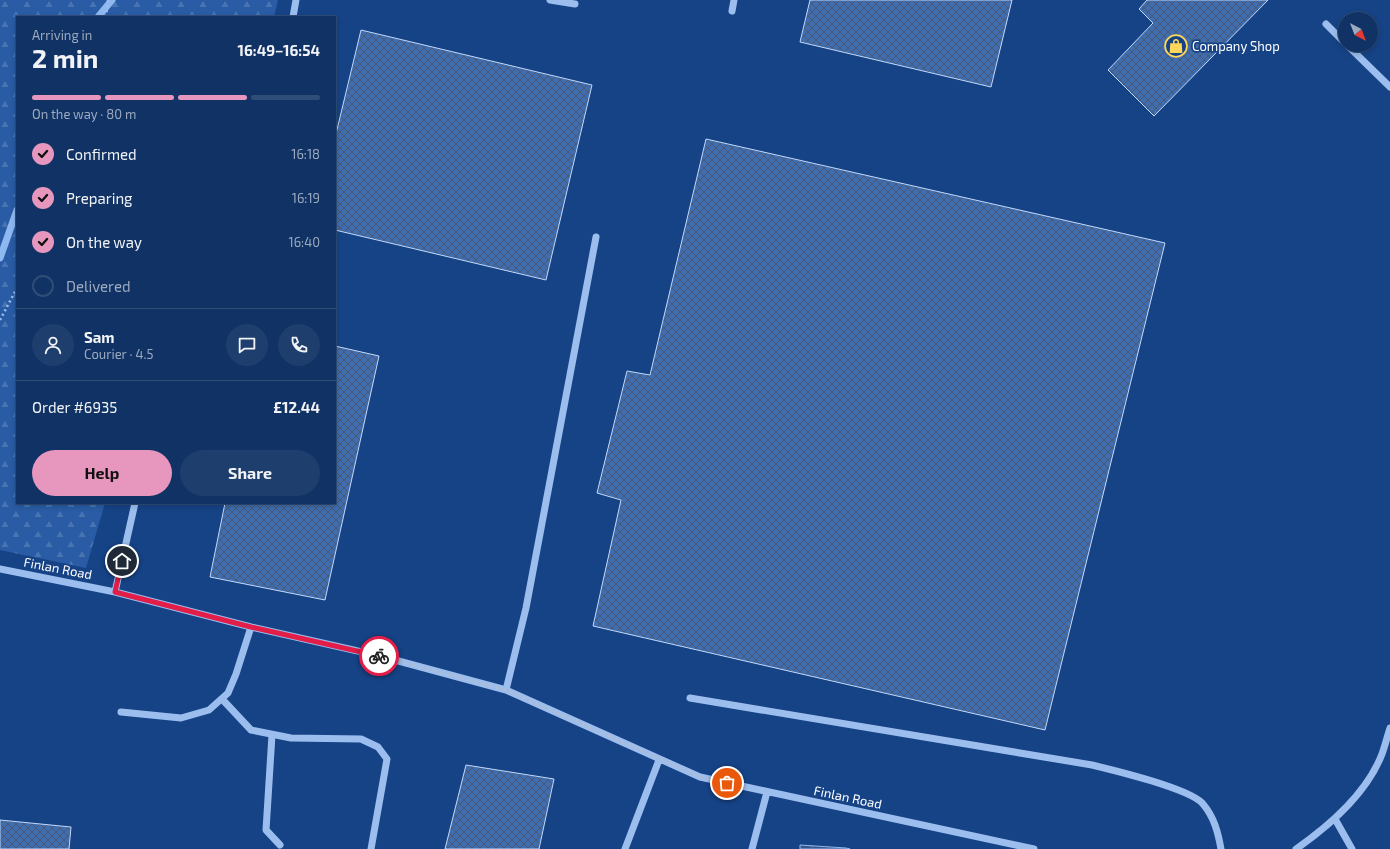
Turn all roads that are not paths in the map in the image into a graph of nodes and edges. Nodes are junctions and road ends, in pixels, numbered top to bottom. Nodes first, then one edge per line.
1 (296, 0) edge
2 (550, 0) edge
3 (734, 0) edge
4 (575, 4) dead end
5 (732, 11) dead end
6 (293, 16) edge
7 (1326, 24) dead end
8 (1338, 36) edge
9 (1354, 52) edge
10 (1390, 87) edge
11 (596, 237) dead end
12 (135, 504) edge
13 (0, 569) edge
14 (115, 592) junction
15 (251, 627) junction
16 (506, 690) junction
17 (690, 698) dead end
18 (222, 699) junction
19 (121, 712) dead end
20 (1390, 728) edge
21 (272, 735) junction
22 (659, 760) junction
23 (767, 792) junction
24 (1335, 819) junction
25 (280, 845) dead end
26 (371, 849) edge
27 (625, 849) edge
28 (752, 849) edge
29 (1034, 849) edge
30 (1221, 849) edge
31 (1296, 849) edge
32 (1352, 849) edge

1 - 6 street
2 - 4 street
3 - 5 street
7 - 8 street
9 - 10 street
11 - 16 street
12 - 14 street
13 - 14 street, Finlan Road
14 - 15 street, Finlan Road
15 - 16 street, Finlan Road
15 - 18 street
16 - 22 street, Finlan Road
17 - 30 street
18 - 19 street
18 - 21 street
20 - 24 street
21 - 25 street
21 - 26 street
22 - 23 street, Finlan Road
22 - 27 street
23 - 28 street
23 - 29 street, Finlan Road
24 - 31 street
24 - 32 street

